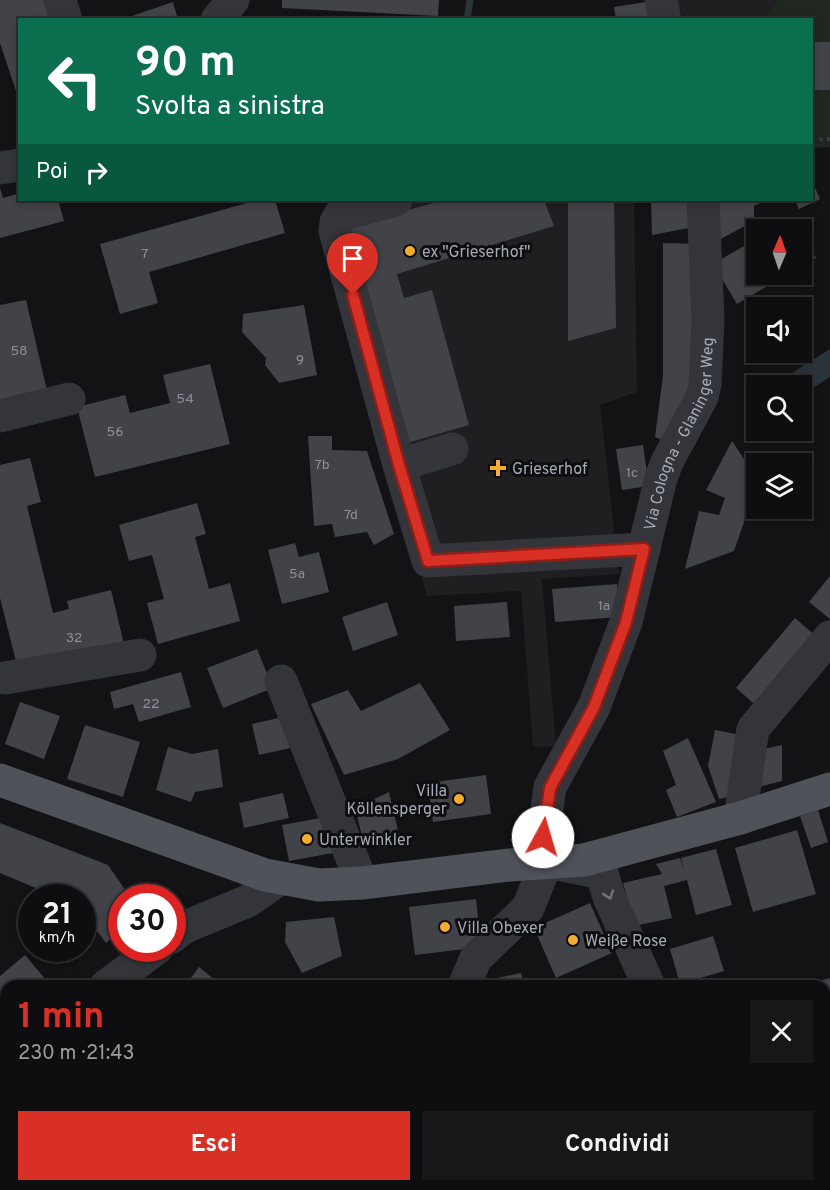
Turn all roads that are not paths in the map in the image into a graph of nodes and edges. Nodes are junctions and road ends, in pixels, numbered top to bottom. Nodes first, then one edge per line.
1 (60, 0) edge
2 (233, 0) edge
3 (661, 0) edge
4 (65, 18) edge
5 (219, 18) edge
6 (665, 18) edge
7 (18, 165) edge
8 (0, 168) edge
9 (392, 201) edge
10 (703, 201) edge
11 (69, 399) dead end
12 (0, 416) edge
13 (452, 449) dead end
14 (399, 465) junction
15 (644, 549) junction
16 (830, 637) edge
17 (140, 655) dead end
18 (2, 675) edge
19 (281, 681) dead end
20 (0, 780) edge
21 (830, 789) edge
22 (740, 818) junction
23 (547, 861) junction
24 (281, 878) junction
25 (362, 883) junction
26 (186, 927) edge
27 (138, 962) edge
28 (114, 980) edge
29 (467, 980) edge
30 (646, 980) edge

1 - 4 street
2 - 5 street
3 - 6 street
7 - 8 street
9 - 14 street
10 - 15 street, Via Cologna - Glaninger Weg
11 - 12 street
13 - 14 street
14 - 15 street
15 - 23 street, Via Cologna - Glaninger Weg
16 - 22 street
17 - 18 street
19 - 25 street
20 - 24 main road
21 - 22 main road
22 - 23 main road
23 - 25 main road
23 - 29 street
23 -> 30 street
24 - 25 main road
24 - 26 street
27 - 28 street

